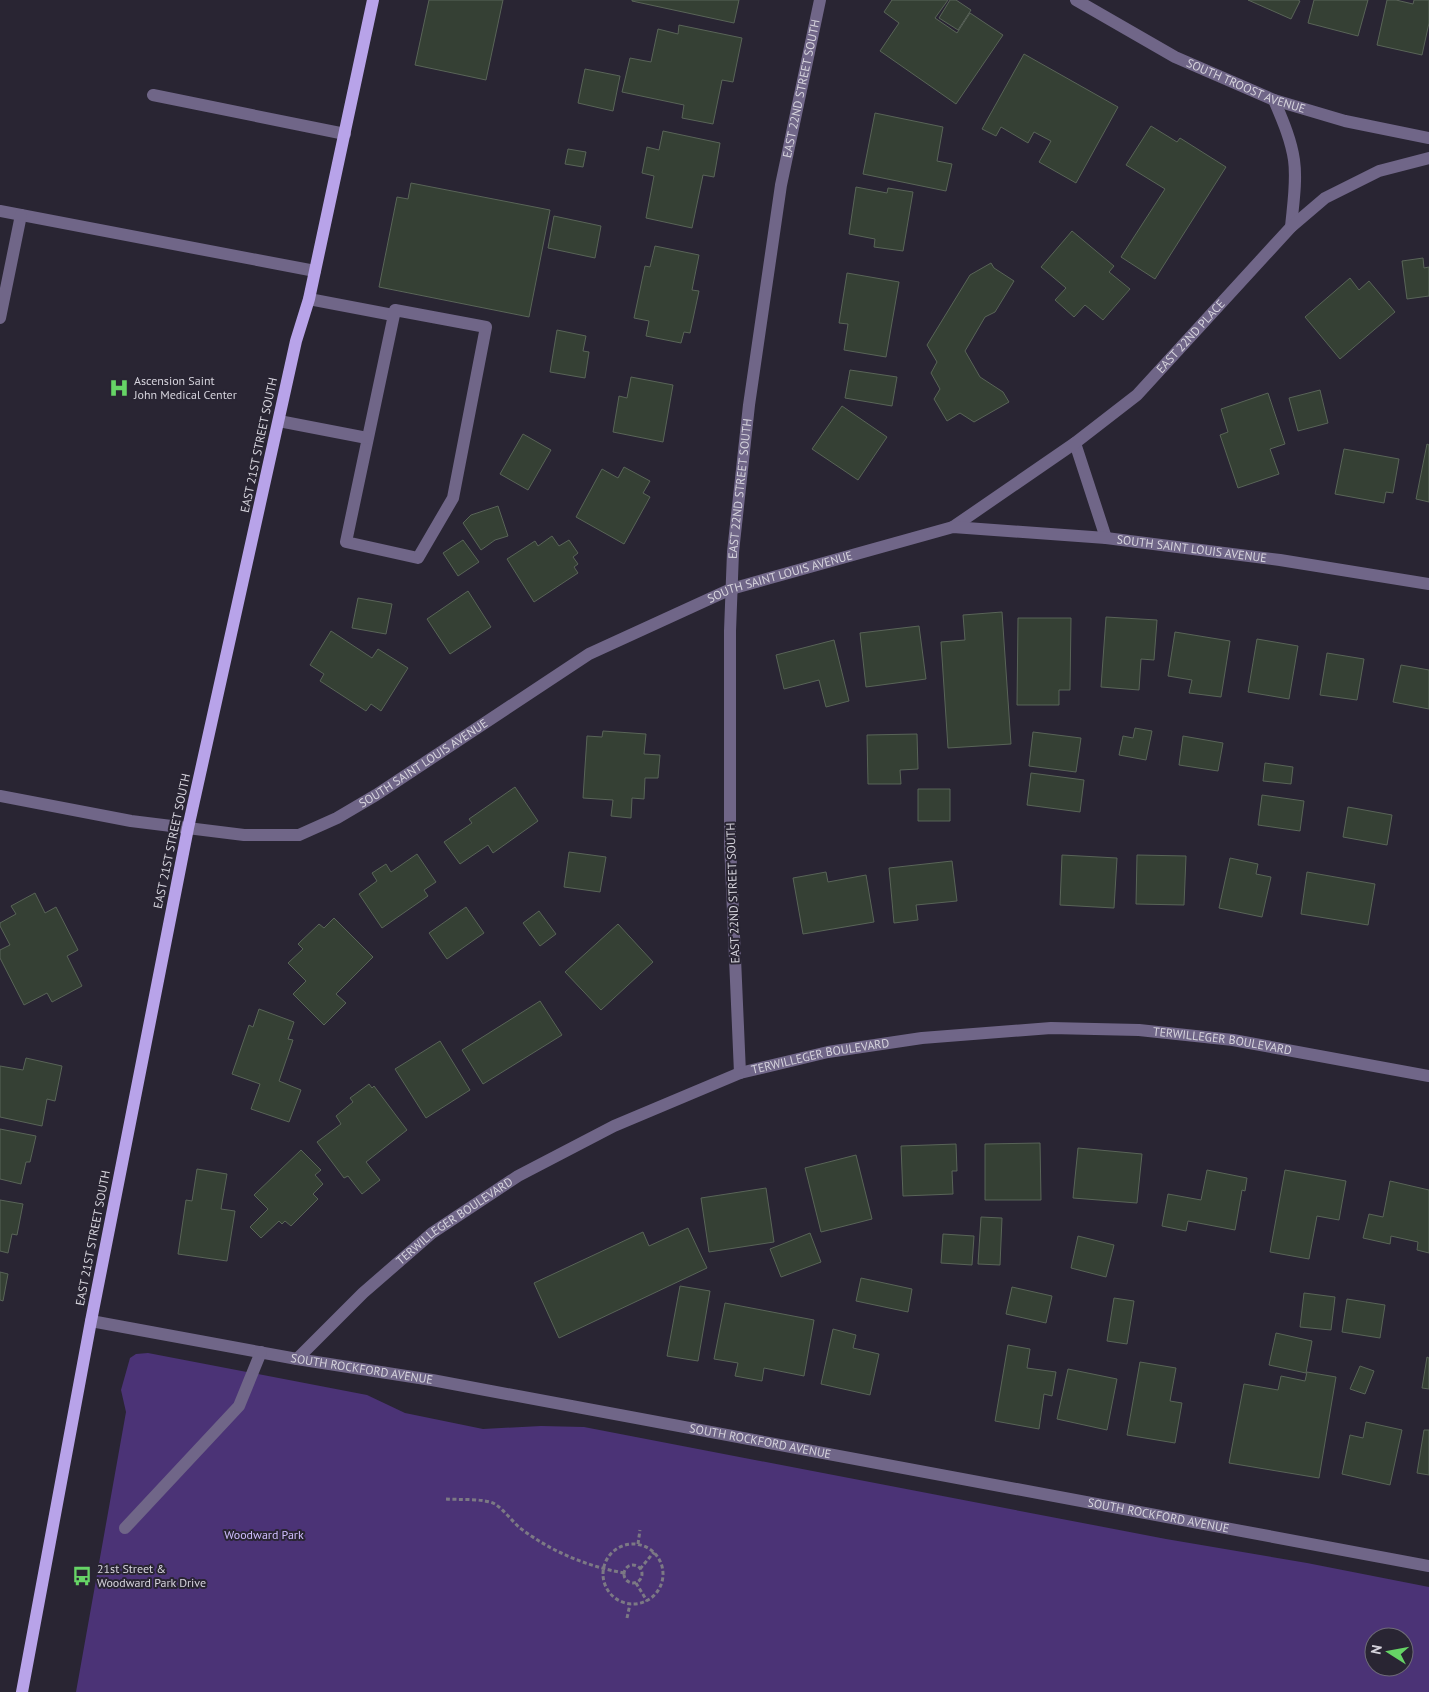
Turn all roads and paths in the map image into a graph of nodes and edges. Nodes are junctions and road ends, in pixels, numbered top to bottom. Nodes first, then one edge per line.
1 (373, 0) edge
2 (820, 0) edge
3 (1076, 0) edge
4 (153, 96) dead end
5 (1274, 100) junction
6 (344, 134) junction
7 (1429, 138) edge
8 (1429, 158) edge
9 (0, 211) edge
10 (21, 215) junction
11 (1291, 227) junction
12 (315, 271) junction
13 (309, 299) junction
14 (393, 315) junction
15 (0, 318) edge
16 (279, 421) junction
17 (368, 438) junction
18 (1075, 443) junction
19 (953, 527) junction
20 (1106, 538) junction
21 (1429, 584) edge
22 (731, 589) junction
23 (0, 796) edge
24 (188, 828) junction
25 (740, 1073) junction
26 (1429, 1076) edge
27 (91, 1321) junction
28 (261, 1352) junction
29 (297, 1358) junction
30 (446, 1499) dead end
31 (125, 1528) dead end
32 (640, 1530) dead end
33 (638, 1544) junction
34 (654, 1552) junction
35 (1429, 1566) edge
36 (640, 1568) junction
37 (603, 1569) junction
38 (624, 1573) junction
39 (636, 1583) junction
40 (647, 1600) junction
41 (630, 1604) junction
42 (627, 1618) dead end
43 (22, 1692) edge

1 - 6 main road, EAST 21ST STREET SOUTH
2 - 22 street, EAST 22ND STREET SOUTH
3 - 5 street, SOUTH TROOST AVENUE
4 - 6 street
5 - 7 street, SOUTH TROOST AVENUE
5 - 11 street
6 - 12 main road, EAST 21ST STREET SOUTH
8 - 11 street, EAST 22ND PLACE
9 - 10 street
10 - 12 street
10 - 15 street
11 - 18 street, EAST 22ND PLACE
12 - 13 main road, EAST 21ST STREET SOUTH
13 - 14 street
13 - 16 main road, EAST 21ST STREET SOUTH
14 - 17 street
14 - 17 street
16 - 17 street
16 - 24 main road, EAST 21ST STREET SOUTH
18 - 19 street, EAST 22ND PLACE
18 - 20 street
19 - 20 street, SOUTH SAINT LOUIS AVENUE
19 - 22 street, SOUTH SAINT LOUIS AVENUE
20 - 21 street, SOUTH SAINT LOUIS AVENUE
22 - 24 street, SOUTH SAINT LOUIS AVENUE
22 - 25 street, EAST 22ND STREET SOUTH
23 - 24 street, SOUTH SAINT LOUIS AVENUE
24 - 27 main road, EAST 21ST STREET SOUTH
25 - 26 street, TERWILLEGER BOULEVARD
25 - 29 street, TERWILLEGER BOULEVARD
27 - 28 street, SOUTH ROCKFORD AVENUE
27 - 43 main road, EAST 21ST STREET SOUTH
28 - 29 street, SOUTH ROCKFORD AVENUE
28 - 31 street
29 - 35 street, SOUTH ROCKFORD AVENUE
30 - 37 path
32 - 33 path
33 - 34 path
33 - 37 path
34 - 36 path
34 - 40 path
36 - 38 path
36 - 39 path
37 - 38 path
37 - 41 path
38 - 39 path
39 - 40 path
40 - 41 path
41 - 42 path

